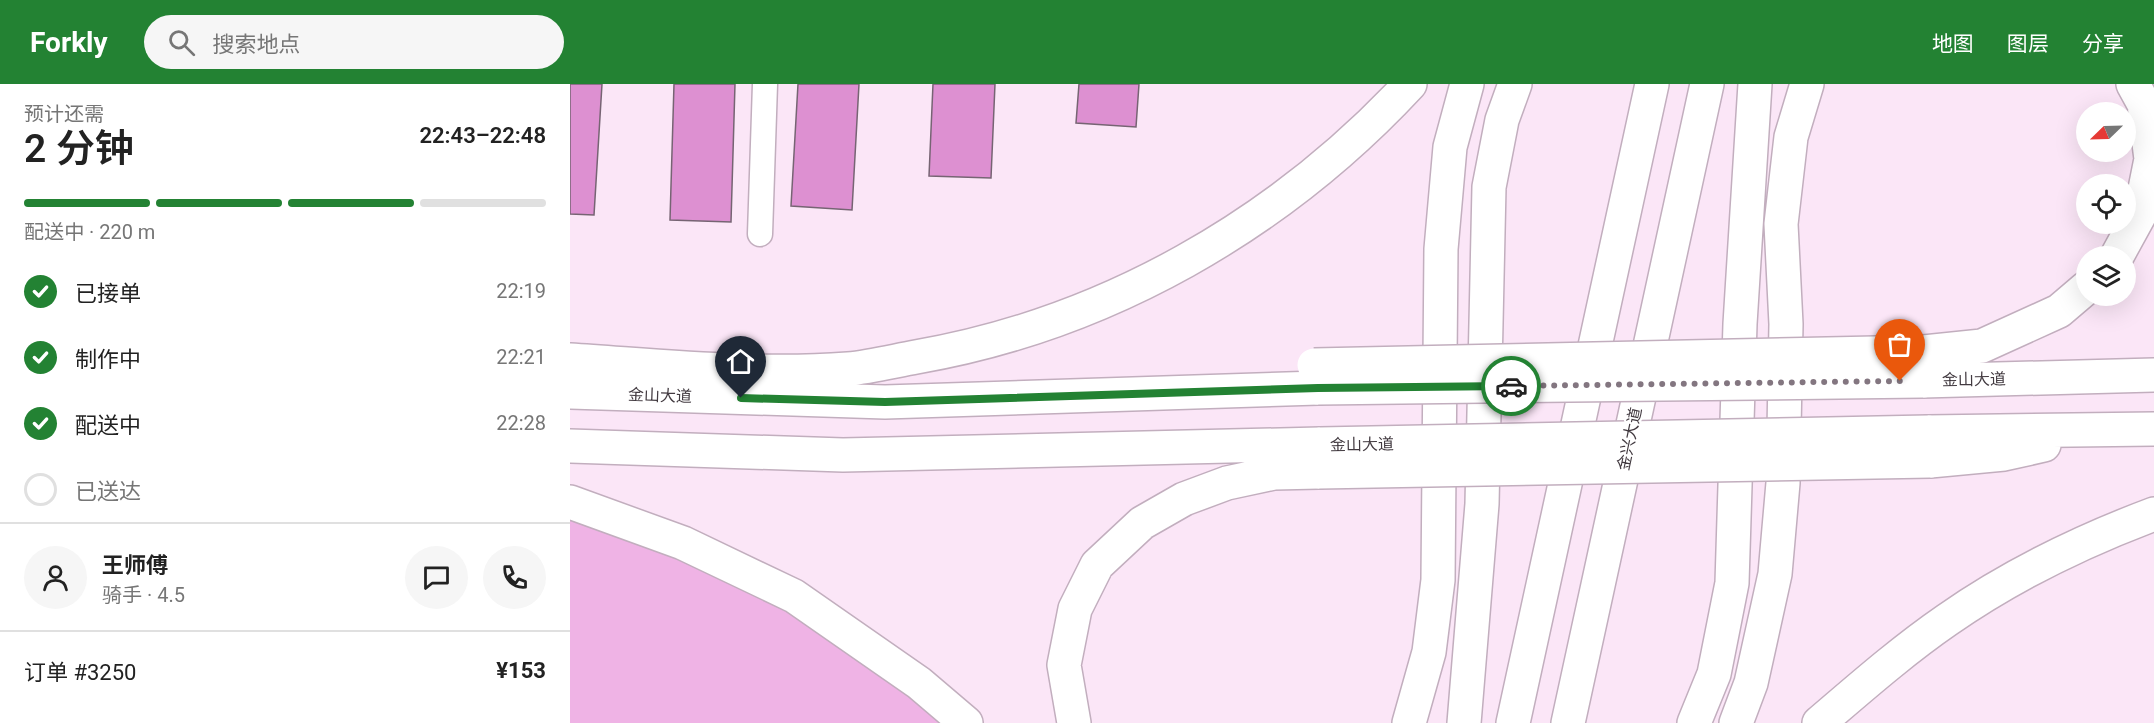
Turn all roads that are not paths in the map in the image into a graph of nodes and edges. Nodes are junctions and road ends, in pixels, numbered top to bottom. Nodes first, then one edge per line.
1 (765, 84) edge
2 (1410, 84) edge
3 (1467, 84) edge
4 (1515, 84) edge
5 (1652, 84) edge
6 (1707, 84) edge
7 (1755, 84) edge
8 (1807, 84) edge
9 (2133, 84) edge
10 (760, 234) dead end
11 (2122, 246) edge
12 (2076, 297) edge
13 (570, 360) edge
14 (1924, 366) junction
15 (2154, 375) edge
16 (570, 392) edge
17 (2154, 429) edge
18 (570, 446) edge
19 (1319, 458) junction
20 (570, 502) edge
21 (2154, 514) edge
22 (966, 723) edge
23 (1074, 723) edge
24 (1408, 723) edge
25 (1464, 723) edge
26 (1513, 723) edge
27 (1568, 723) edge
28 (1694, 723) edge
29 (1736, 723) edge
30 (1819, 723) edge

1 - 10 lane
2 - 13 highway
3 - 24 highway
4 - 25 highway
5 - 26 highway
6 - 27 highway, 金兴大道
7 - 28 highway
8 - 29 highway
9 - 11 highway
12 - 14 highway
14 - 15 highway, 金山大道
14 - 16 highway, 金山大道, bridge
17 - 19 highway, 金山大道, bridge
18 - 19 highway, 金山大道
19 - 23 highway
20 - 22 highway
21 - 30 highway

